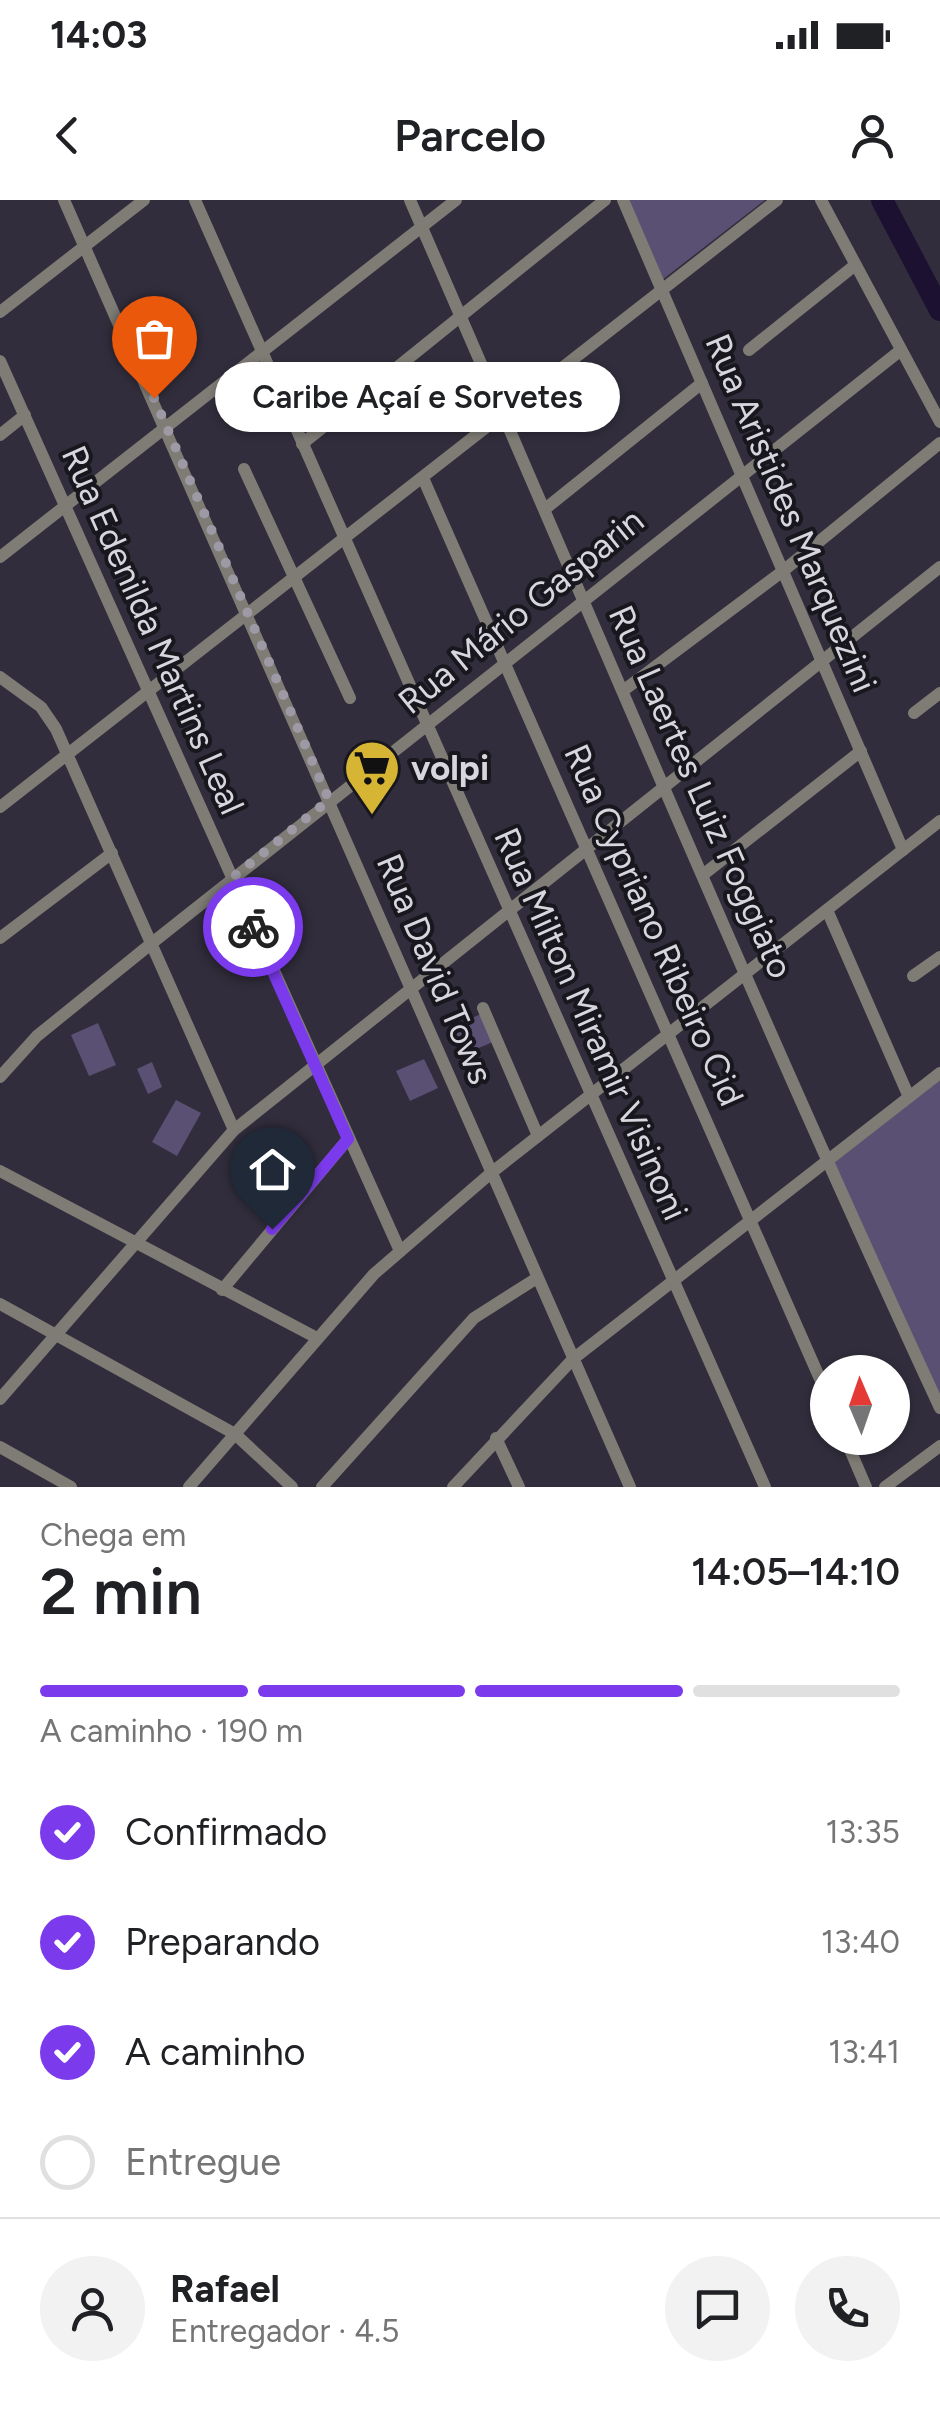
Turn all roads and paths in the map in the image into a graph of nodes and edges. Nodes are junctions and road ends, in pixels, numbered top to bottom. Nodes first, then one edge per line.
1 (64, 200) edge
2 (144, 200) edge
3 (195, 200) edge
4 (410, 200) edge
5 (456, 200) edge
6 (605, 200) edge
7 (622, 200) edge
8 (776, 200) edge
9 (821, 200) edge
10 (422, 228) junction
11 (85, 245) junction
12 (854, 266) junction
13 (661, 289) junction
14 (0, 312) edge
15 (462, 318) junction
16 (749, 350) dead end
17 (900, 350) junction
18 (263, 355) junction
19 (0, 361) edge
20 (702, 384) junction
21 (503, 413) junction
22 (25, 415) junction
23 (940, 422) edge
24 (168, 429) junction
25 (0, 434) edge
26 (940, 443) edge
27 (302, 444) junction
28 (244, 469) dead end
29 (742, 475) junction
30 (424, 478) junction
31 (66, 506) junction
32 (545, 508) junction
33 (345, 541) junction
34 (0, 557) edge
35 (940, 567) edge
36 (783, 571) junction
37 (297, 578) junction
38 (584, 598) junction
39 (249, 616) junction
40 (822, 662) junction
41 (505, 664) junction
42 (0, 676) edge
43 (147, 690) junction
44 (624, 690) junction
45 (940, 693) edge
46 (350, 698) dead end
47 (914, 713) dead end
48 (426, 726) junction
49 (860, 751) junction
50 (68, 756) junction
51 (665, 784) junction
52 (329, 800) junction
53 (0, 807) edge
54 (940, 822) edge
55 (586, 847) junction
56 (904, 850) junction
57 (112, 853) junction
58 (704, 874) junction
59 (231, 879) junction
60 (507, 910) junction
61 (828, 910) junction
62 (0, 938) edge
63 (152, 942) junction
64 (940, 957) edge
65 (748, 972) junction
66 (913, 976) dead end
67 (410, 987) junction
68 (482, 1008) dead end
69 (668, 1034) junction
70 (4, 1059) edge
71 (313, 1063) junction
72 (940, 1073) edge
73 (0, 1077) edge
74 (588, 1096) junction
75 (910, 1097) junction
76 (234, 1130) junction
77 (538, 1136) junction
78 (348, 1139) junction
79 (826, 1162) junction
80 (0, 1170) edge
81 (490, 1173) junction
82 (752, 1220) junction
83 (134, 1243) junction
84 (400, 1251) junction
85 (537, 1278) junction
86 (673, 1282) junction
87 (222, 1290) junction
88 (0, 1304) edge
89 (57, 1333) junction
90 (316, 1338) junction
91 (810, 1355) edge
92 (573, 1360) junction
93 (0, 1399) edge
94 (940, 1408) edge
95 (235, 1434) junction
96 (496, 1438) junction
97 (940, 1446) edge
98 (0, 1447) edge
99 (852, 1455) edge
100 (70, 1487) edge
101 (189, 1487) edge
102 (292, 1487) edge
103 (322, 1487) edge
104 (453, 1487) edge
105 (518, 1487) edge
106 (630, 1487) edge
107 (765, 1487) edge
108 (866, 1487) edge
109 (885, 1487) edge

1 - 11 street, Rua David Tows
2 - 11 street
3 - 18 street, Rua Milton Miramir Visinoni
4 - 10 street, Rua Laertes Luiz Foggiato
5 - 10 street
6 - 15 street
7 - 13 street, Rua Aristides Marquezini
8 - 13 street
9 - 12 street
10 - 15 street, Rua Laertes Luiz Foggiato
10 - 18 street
11 - 14 street
11 - 24 street, Rua David Tows
12 - 16 street
12 - 17 street
13 - 20 street, Rua Aristides Marquezini
13 - 21 street
15 - 21 street, Rua Laertes Luiz Foggiato
15 - 27 street
17 - 23 street
17 - 29 street, Rua Mário Gasparin
18 - 24 street
18 - 27 street, Rua Milton Miramir Visinoni
19 - 22 street, Rua Edenilda Martins Leal
20 - 29 street, Rua Aristides Marquezini
20 - 32 street
21 - 30 street
21 - 32 street, Rua Laertes Luiz Foggiato
22 - 25 street
22 - 31 street, Rua Edenilda Martins Leal
24 - 31 street
24 - 39 street, Rua David Tows
26 - 36 street
27 - 33 street, Rua Milton Miramir Visinoni
28 - 37 street
29 - 36 street, Rua Aristides Marquezini
29 - 38 street, Rua Mário Gasparin
30 - 33 street
30 - 41 street, Rua Cypriano Ribeiro Cid
31 - 34 street
31 - 43 street, Rua Edenilda Martins Leal
32 - 38 street, Rua Laertes Luiz Foggiato
33 - 37 street
33 - 48 street, Rua Milton Miramir Visinoni
35 - 40 street
36 - 40 street, Rua Aristides Marquezini
36 - 44 street
37 - 39 street
37 - 46 street
38 - 41 street, Rua Mário Gasparin
38 - 44 street, Rua Laertes Luiz Foggiato
39 - 43 street
39 - 52 street, Rua David Tows
40 - 49 street, Rua Aristides Marquezini
40 - 51 street
41 - 48 street, Rua Mário Gasparin
41 - 55 street, Rua Cypriano Ribeiro Cid
42 - 50 street
43 - 50 street
43 - 59 street, Rua Edenilda Martins Leal
44 - 51 street, Rua Laertes Luiz Foggiato
45 - 47 street
48 - 52 street, Rua Mário Gasparin
48 - 60 street, Rua Milton Miramir Visinoni
49 - 56 street, Rua Aristides Marquezini
49 - 58 street
50 - 53 street
50 - 57 street
51 - 55 street
51 - 58 street, Rua Laertes Luiz Foggiato
52 - 59 street, Rua Mário Gasparin
52 - 67 street, Rua David Tows
54 - 56 street
55 - 60 street
55 - 69 street, Rua Cypriano Ribeiro Cid
56 - 61 street
57 - 62 street
57 - 63 street
58 - 65 street, Rua Laertes Luiz Foggiato
59 - 63 street, Rua Mário Gasparin
59 - 71 street, Rua Edenilda Martins Leal
60 - 67 street
60 - 74 street, Rua Milton Miramir Visinoni
61 - 65 street
61 - 75 street
63 - 70 street, Rua Mário Gasparin
63 - 76 street
64 - 66 street
65 - 69 street
65 - 79 street, Rua Laertes Luiz Foggiato
67 - 71 street
67 - 81 street, Rua David Tows
68 - 77 street
69 - 74 street
69 - 82 street, Rua Cypriano Ribeiro Cid
70 - 73 street, Rua Mário Gasparin
71 - 76 street
71 - 78 street, Rua Edenilda Martins Leal
72 - 75 street
74 - 77 street
74 - 86 street, Rua Milton Miramir Visinoni
75 - 79 street
76 - 83 street
77 - 81 street
78 - 84 street, Rua Edenilda Martins Leal
78 - 87 street
79 - 82 street
79 - 94 street, Rua Laertes Luiz Foggiato
80 - 83 street
81 - 84 street
81 - 85 street, Rua David Tows
82 - 86 street
82 - 91 street, Rua Cypriano Ribeiro Cid
83 - 87 street
83 - 89 street
84 - 90 street
85 - 92 street, Rua David Tows
85 - 103 street
86 - 92 street
86 - 107 street, Rua Milton Miramir Visinoni
87 - 90 street
88 - 89 street
89 - 93 street
89 - 95 street
90 - 95 street
92 - 96 street
92 - 106 street, Rua David Tows
95 - 101 street
95 - 102 street
96 - 104 street
96 - 105 street
97 - 109 street
98 - 100 street
99 - 108 street

